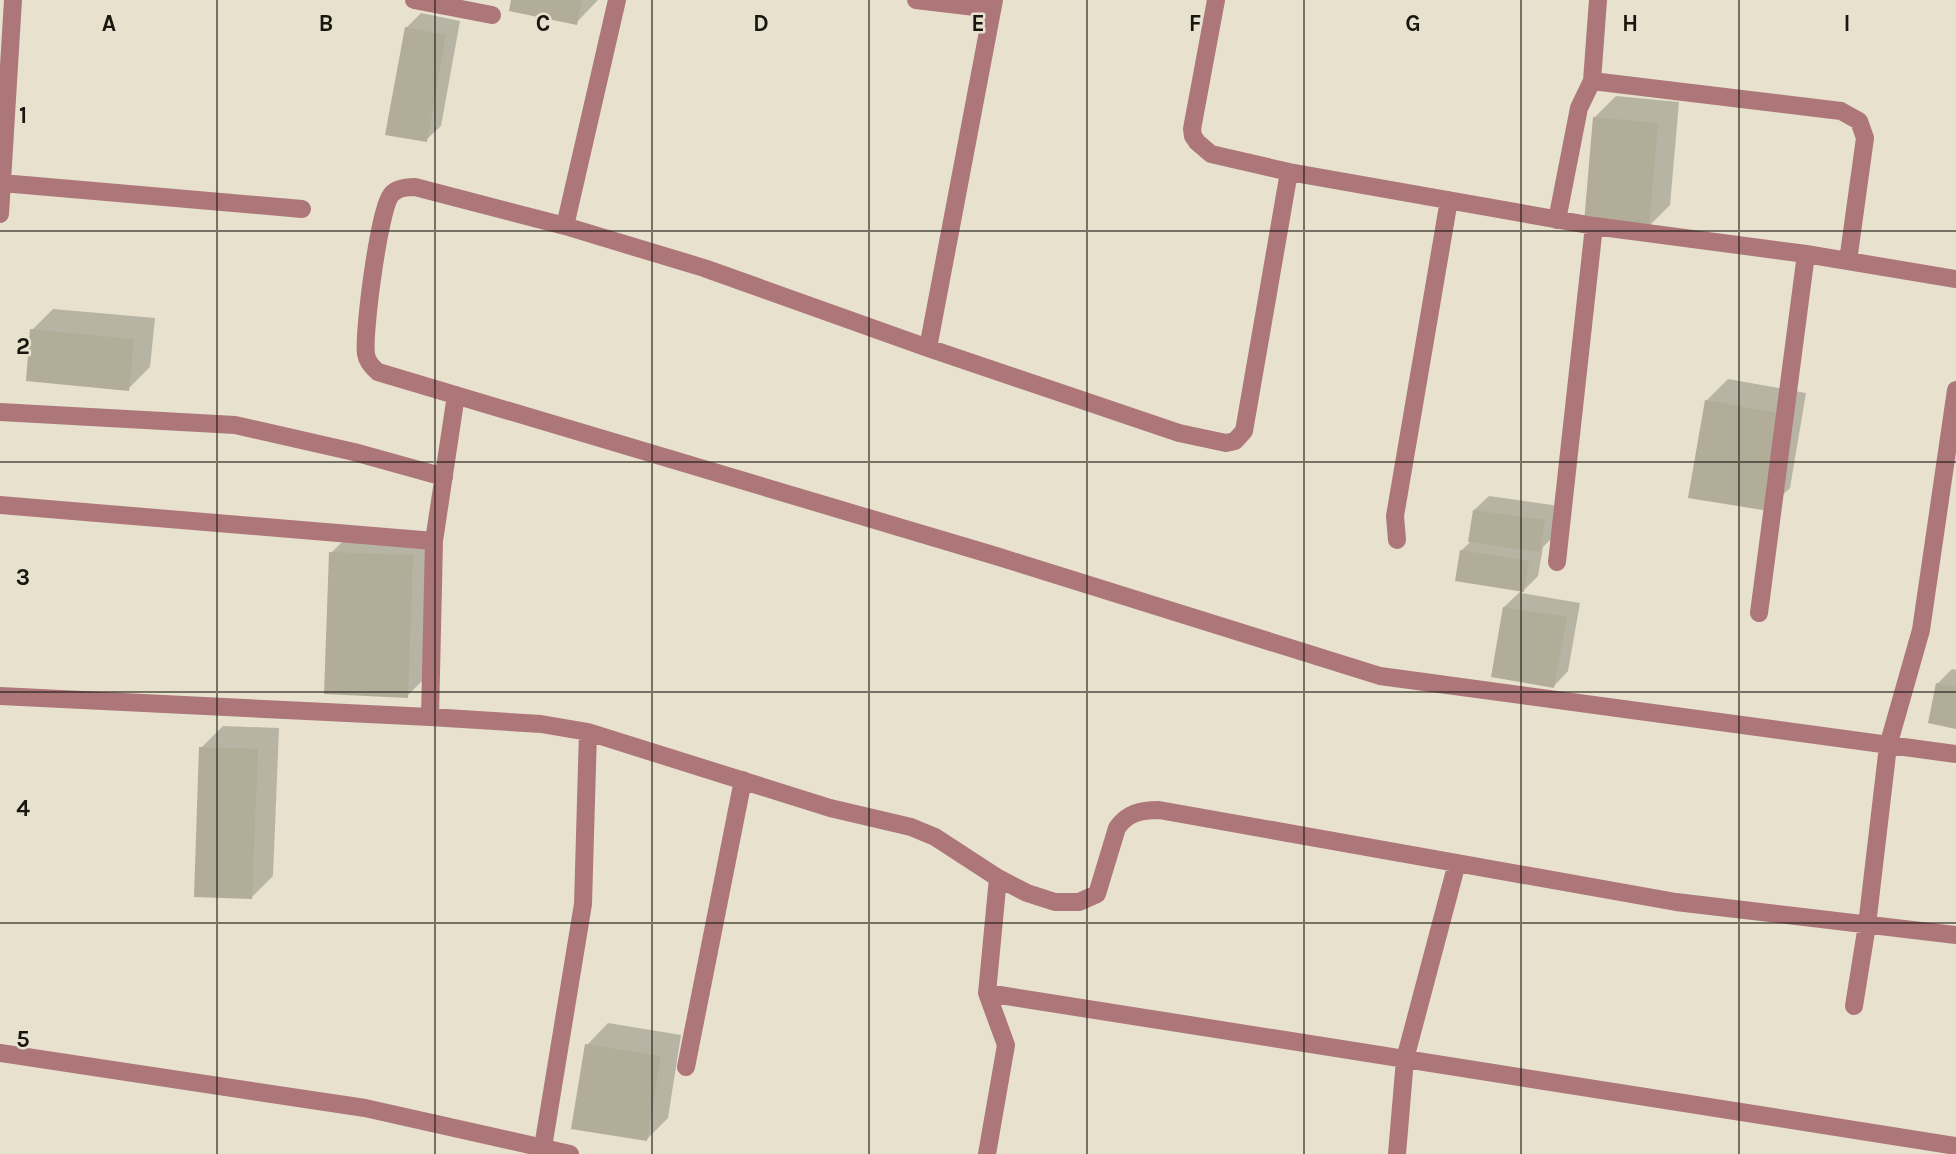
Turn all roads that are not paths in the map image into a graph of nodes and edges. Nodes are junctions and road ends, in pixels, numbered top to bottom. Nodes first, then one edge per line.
1 (13, 0) edge
2 (415, 0) edge
3 (617, 0) edge
4 (916, 0) edge
5 (1216, 0) edge
6 (1598, 0) edge
7 (993, 4) edge
8 (492, 15) dead end
9 (1592, 81) junction
10 (1289, 172) junction
11 (2, 183) junction
12 (1449, 201) junction
13 (302, 209) dead end
14 (0, 214) edge
15 (1558, 220) junction
16 (565, 226) junction
17 (1594, 226) junction
18 (1806, 254) junction
19 (1848, 261) junction
20 (1956, 279) edge
21 (928, 348) junction
22 (1956, 390) edge
23 (456, 395) junction
24 (0, 412) edge
25 (444, 477) junction
26 (0, 505) edge
27 (1397, 540) dead end
28 (434, 541) junction
29 (1557, 562) dead end
30 (1759, 613) dead end
31 (0, 696) edge
32 (430, 717) junction
33 (588, 732) junction
34 (1888, 746) junction
35 (1956, 754) edge
36 (743, 780) junction
37 (1457, 863) junction
38 (998, 878) junction
39 (1867, 925) junction
40 (1956, 935) edge
41 (987, 993) junction
42 (1854, 1006) dead end
43 (0, 1053) edge
44 (1405, 1059) junction
45 (686, 1067) dead end
46 (1956, 1146) edge
47 (543, 1147) junction
48 (570, 1154) edge
49 (987, 1154) edge
50 (1396, 1154) edge

1 - 11 street
2 - 8 street
3 - 16 street
4 - 7 street
5 - 10 street
6 - 9 street
7 - 21 street
9 - 15 street
9 - 19 street
10 - 12 street
10 - 21 street
11 - 13 street
11 - 14 street
12 - 15 street
12 - 27 street
15 - 17 street
16 - 21 street
16 - 23 street
17 - 18 street
17 - 29 street
18 - 19 street
18 - 30 street
19 - 20 street
22 - 34 street
23 - 25 street
23 - 34 street
24 - 25 street
25 - 28 street
26 - 28 street
28 - 32 street
31 - 32 street
32 - 33 street
33 - 36 street
33 - 47 street
34 - 35 street
34 - 39 street
36 - 38 street
36 - 45 street
37 - 38 street
37 - 39 street
37 - 44 street
38 - 41 street
39 - 40 street
39 - 42 street
41 - 44 street
41 - 49 street
43 - 47 street
44 - 46 street
44 - 50 street
47 - 48 street

